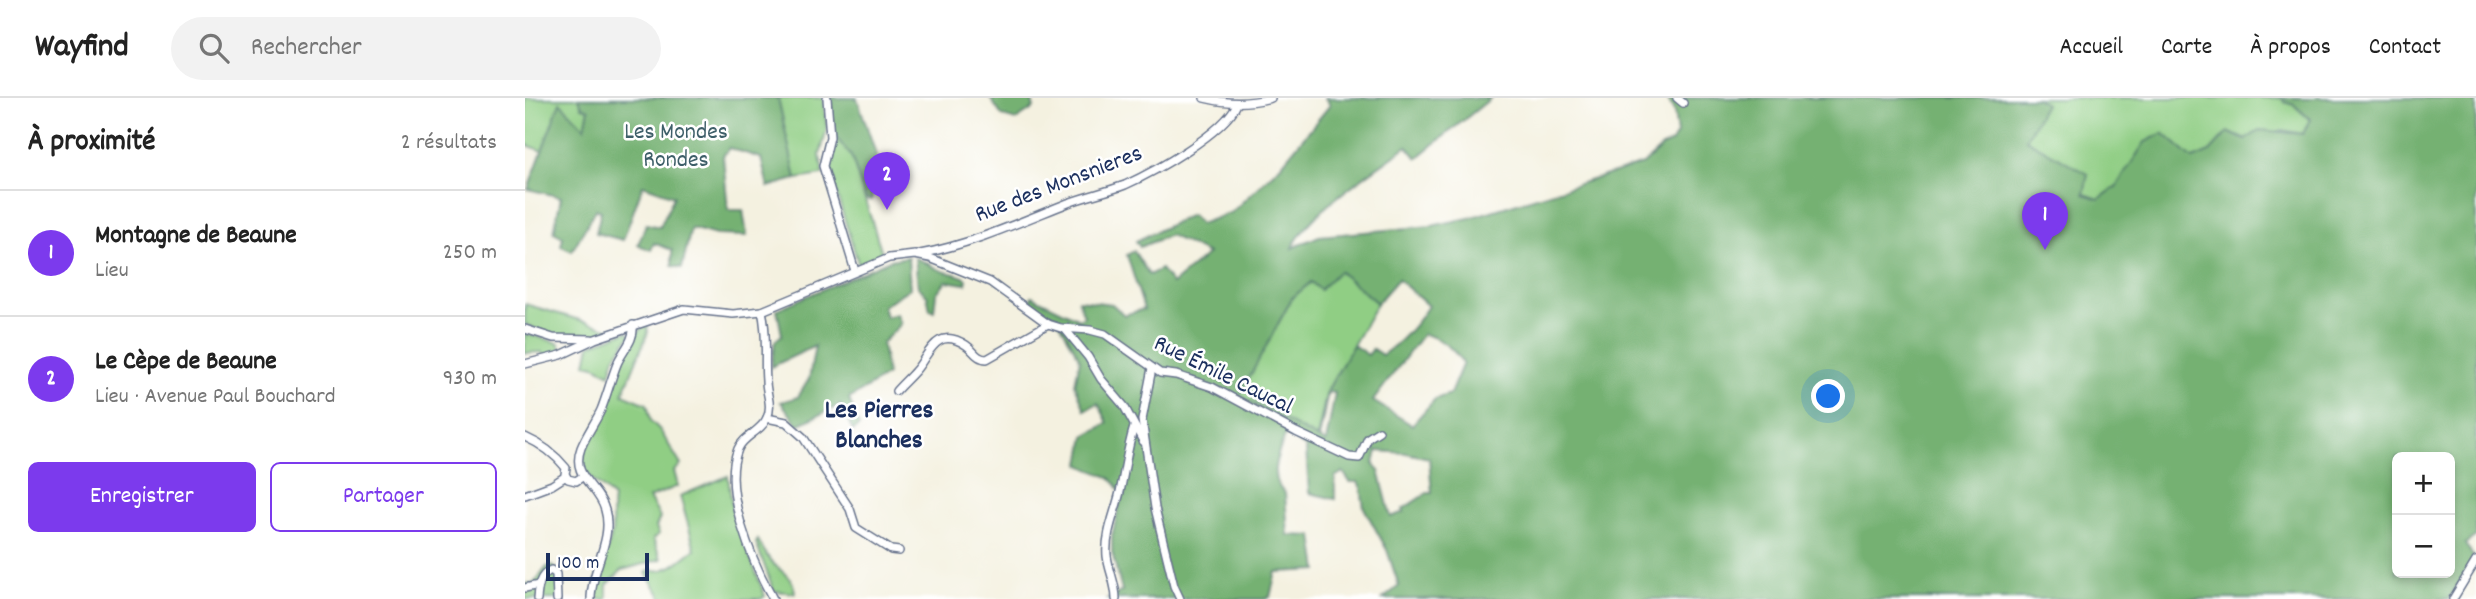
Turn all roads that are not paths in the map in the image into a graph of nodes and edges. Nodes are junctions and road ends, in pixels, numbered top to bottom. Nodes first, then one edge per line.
1 (827, 98) edge
2 (1204, 98) edge
3 (1272, 98) edge
4 (1237, 104) junction
5 (915, 255) junction
6 (855, 271) junction
7 (762, 311) junction
8 (1048, 324) junction
9 (633, 325) junction
10 (525, 329) edge
11 (1065, 329) junction
12 (595, 339) junction
13 (561, 340) junction
14 (561, 355) junction
15 (528, 364) edge
16 (1152, 368) junction
17 (897, 391) dead end
18 (767, 418) junction
19 (1134, 427) junction
20 (1379, 431) dead end
21 (525, 437) edge
22 (1146, 444) junction
23 (579, 464) junction
24 (566, 472) junction
25 (582, 477) junction
26 (525, 495) edge
27 (899, 551) dead end
28 (2476, 561) edge
29 (539, 585) junction
30 (525, 587) edge
31 (537, 599) edge
32 (557, 599) edge
33 (591, 599) edge
34 (773, 599) edge
35 (1116, 599) edge
36 (1180, 599) edge
37 (2453, 599) edge

1 - 6 street
2 - 4 street
3 - 4 street
4 - 5 street, Rue des Monsnieres
5 - 6 street, Rue des Monsnieres
5 - 8 street
6 - 7 street, Rue des Monsnieres
7 - 9 street
7 - 18 street
8 - 11 street
8 - 17 street
9 - 12 street
9 - 23 street
10 - 13 street
11 - 16 street, Rue Émile Caucal
11 - 19 street
12 - 13 street
12 - 14 street
13 - 14 street
14 - 15 street
16 - 20 street, Rue Émile Caucal
16 - 22 street
18 - 27 street
18 - 34 street
19 - 22 street
19 - 35 street
21 - 24 street
22 - 36 street
23 - 24 street
23 - 25 street
24 - 25 street
24 - 26 street
25 - 33 street
28 - 37 street
29 - 30 street
29 - 31 street
29 - 32 street

